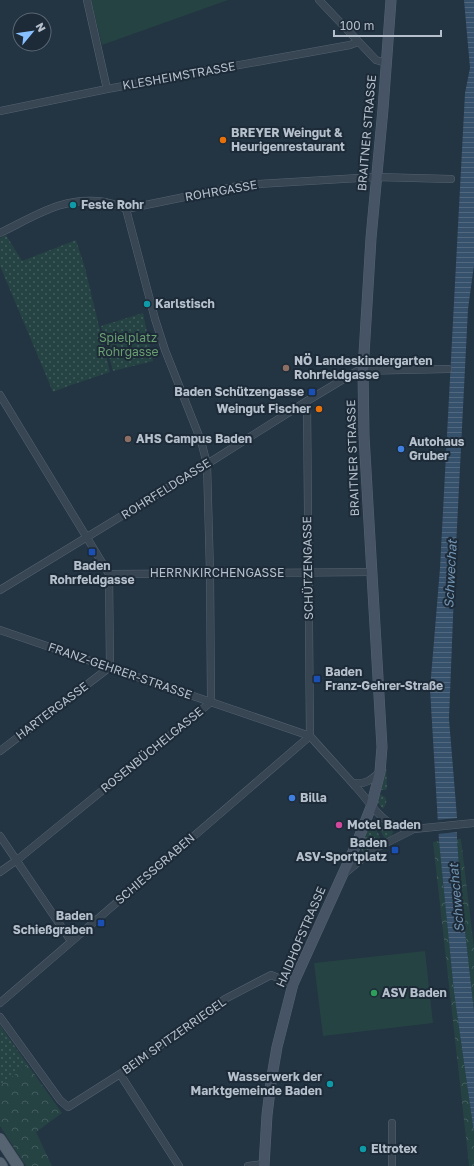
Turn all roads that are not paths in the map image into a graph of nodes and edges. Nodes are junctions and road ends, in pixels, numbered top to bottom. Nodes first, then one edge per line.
1 (87, 0) edge
2 (319, 0) edge
3 (391, 0) edge
4 (358, 42) junction
5 (386, 63) junction
6 (107, 89) junction
7 (0, 111) edge
8 (376, 178) junction
9 (450, 179) dead end
10 (126, 209) junction
11 (0, 233) edge
12 (448, 369) dead end
13 (363, 371) junction
14 (0, 395) edge
15 (307, 401) junction
16 (207, 464) junction
17 (88, 537) junction
18 (210, 572) junction
19 (372, 572) junction
20 (308, 573) junction
21 (109, 574) junction
22 (0, 590) edge
23 (0, 630) edge
24 (110, 667) junction
25 (210, 702) junction
26 (310, 736) junction
27 (0, 751) edge
28 (380, 772) junction
29 (353, 784) junction
30 (371, 807) junction
31 (474, 823) edge
32 (414, 829) junction
33 (0, 836) edge
34 (17, 860) junction
35 (0, 872) edge
36 (342, 876) junction
37 (71, 941) junction
38 (293, 984) junction
39 (0, 1003) edge
40 (0, 1017) edge
41 (120, 1074) junction
42 (392, 1123) dead end
43 (0, 1139) edge
44 (0, 1163) edge
45 (264, 1165) edge
46 (2, 1166) edge
47 (18, 1166) edge
48 (179, 1166) edge
49 (248, 1166) edge
50 (392, 1166) edge

1 - 6 street
2 - 4 street
3 - 5 main road, BRAITNER STRASSE
4 - 5 street
4 - 6 street, KLESHEIMSTRASSE
5 - 8 main road, BRAITNER STRASSE
6 - 7 street, KLESHEIMSTRASSE
8 - 9 street, ROHRGASSE
8 - 10 street, ROHRGASSE
8 - 13 main road, BRAITNER STRASSE
10 - 11 street
10 - 16 street, ROSENBÜCHELGASSE
12 - 13 street, ROHRFELDGASSE
13 - 15 street, ROHRFELDGASSE
13 - 19 main road, BRAITNER STRASSE
14 - 17 street
15 - 16 street, ROHRFELDGASSE
15 - 20 street, SCHÜTZENGASSE
16 - 17 street, ROHRFELDGASSE
16 - 18 street, ROSENBÜCHELGASSE
17 - 21 street
17 - 22 street, ROHRFELDGASSE
18 - 20 street, HERRNKIRCHENGASSE
18 - 21 street, HERRNKIRCHENGASSE
18 - 25 street, ROSENBÜCHELGASSE
19 - 20 street, HERRNKIRCHENGASSE
19 - 28 main road, BRAITNER STRASSE
20 - 26 street, SCHÜTZENGASSE
21 - 24 street
23 - 24 street, FRANZ-GEHRER-STRASSE
24 - 25 street, FRANZ-GEHRER-STRASSE
24 - 27 street, HARTERGASSE
25 - 26 street, FRANZ-GEHRER-STRASSE
25 - 34 street, ROSENBÜCHELGASSE
26 - 29 street
26 - 37 street, SCHIESSGRABEN
28 - 29 street
28 - 30 main road, BRAITNER STRASSE
29 - 30 street
30 - 32 street
30 - 36 main road, BRAITNER STRASSE
31 - 32 street
32 - 36 street, HAIDHOFSTRASSE
33 - 34 street
34 - 35 street, ROSENBÜCHELGASSE
34 - 37 street
36 - 38 main road, HAIDHOFSTRASSE
37 - 39 street, SCHIESSGRABEN
38 - 41 street, BEIM SPITZERRIEGEL
38 - 45 main road, HAIDHOFSTRASSE
40 - 41 street, BEIM SPITZERRIEGEL
41 - 48 street
42 - 50 street
43 - 47 main road
44 - 46 main road
45 - 49 street

